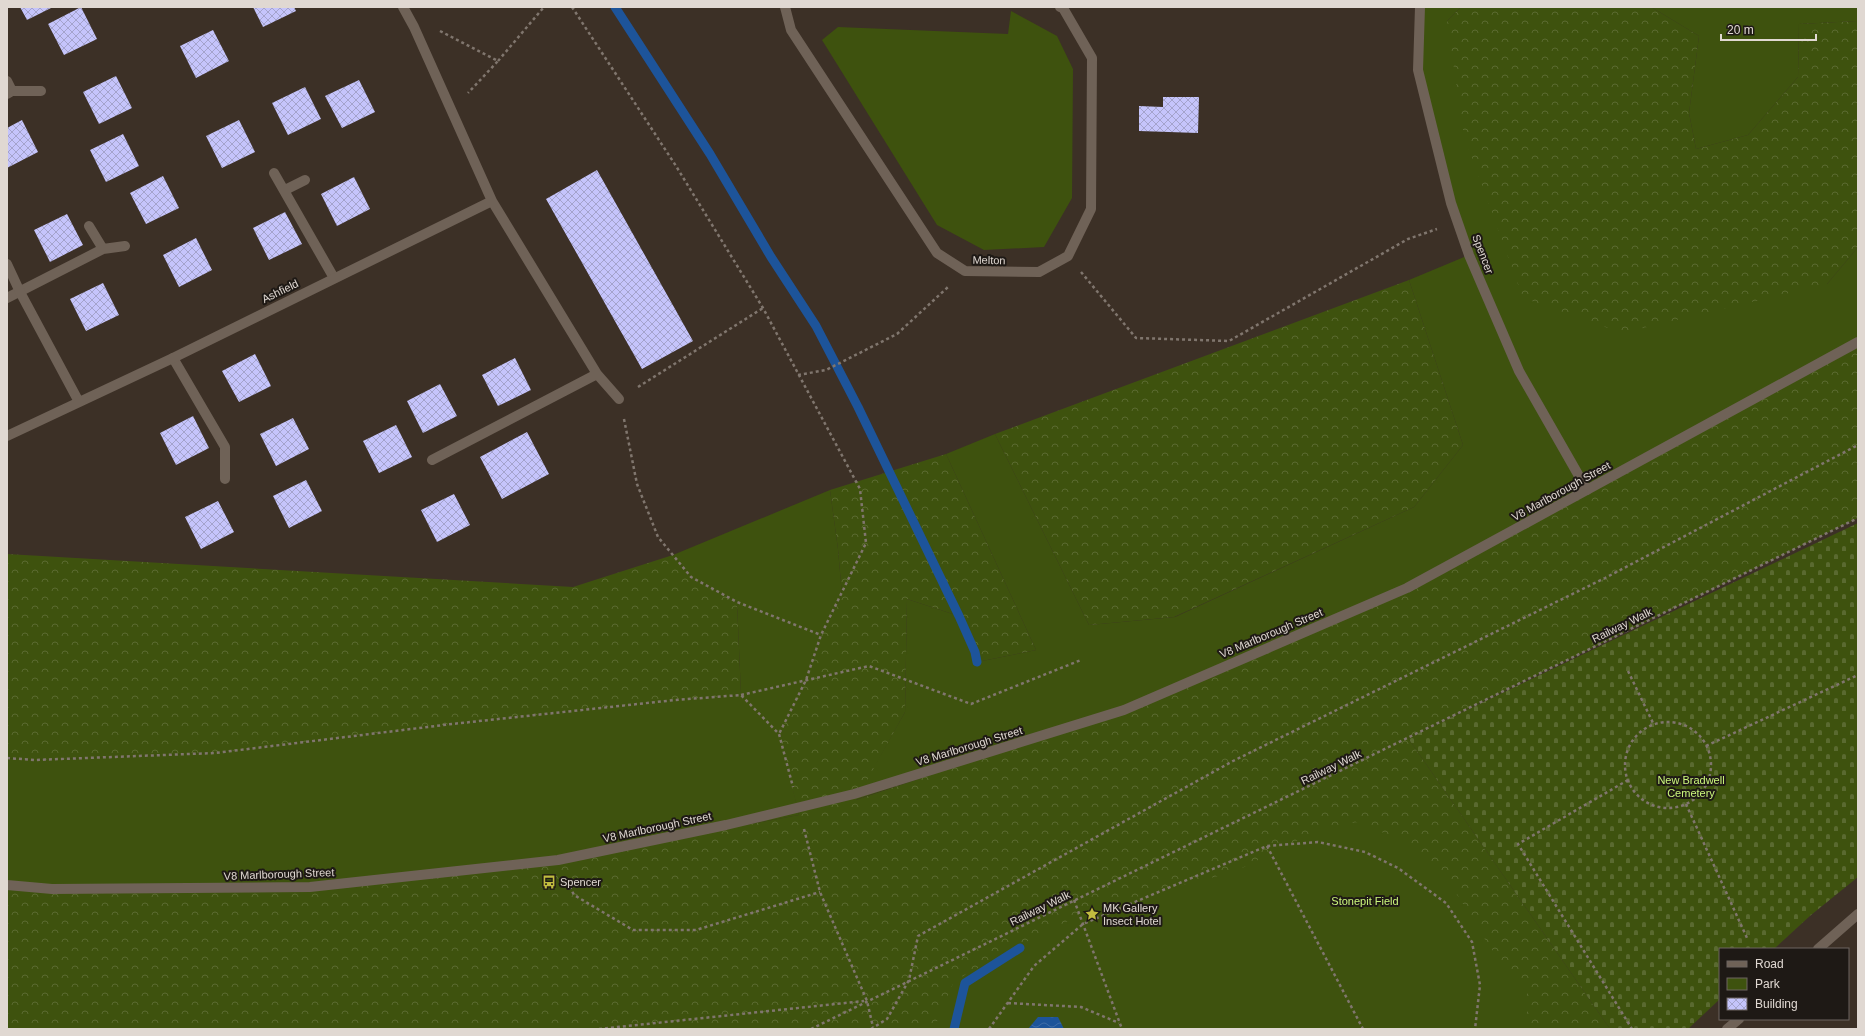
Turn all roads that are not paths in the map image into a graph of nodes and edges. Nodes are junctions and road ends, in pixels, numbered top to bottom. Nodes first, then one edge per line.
1 (403, 7) edge
2 (785, 7) edge
3 (1060, 7) edge
4 (1420, 7) edge
5 (7, 80) edge
6 (41, 91) dead end
7 (10, 92) edge
8 (274, 173) dead end
9 (305, 180) dead end
10 (285, 190) junction
11 (492, 202) junction
12 (89, 226) dead end
13 (125, 246) dead end
14 (103, 250) junction
15 (7, 264) edge
16 (334, 278) junction
17 (20, 292) junction
18 (7, 298) edge
19 (1858, 342) edge
20 (173, 358) junction
21 (598, 374) junction
22 (619, 398) road end
23 (79, 402) junction
24 (7, 436) edge
25 (432, 460) dead end
26 (225, 479) dead end
27 (1587, 490) junction
28 (7, 885) edge
29 (1858, 914) edge
30 (1819, 948) edge
31 (1738, 1020) edge
32 (1727, 1029) edge

1 - 11 street
2 - 3 street, Melton
4 - 27 street, Spencer
5 - 7 street
6 - 7 street
8 - 10 street
9 - 10 street
10 - 16 street
11 - 16 street, Ashfield
11 - 21 street
12 - 14 street
13 - 14 street
14 - 17 street
15 - 17 street
16 - 20 street, Ashfield
17 - 18 street
17 - 23 street
19 - 27 street, V8 Marlborough Street
20 - 23 street, Ashfield
20 - 26 street
21 - 22 street
21 - 25 street
23 - 24 street, Ashfield
27 - 28 street, V8 Marlborough Street
29 - 30 street
31 - 32 street

